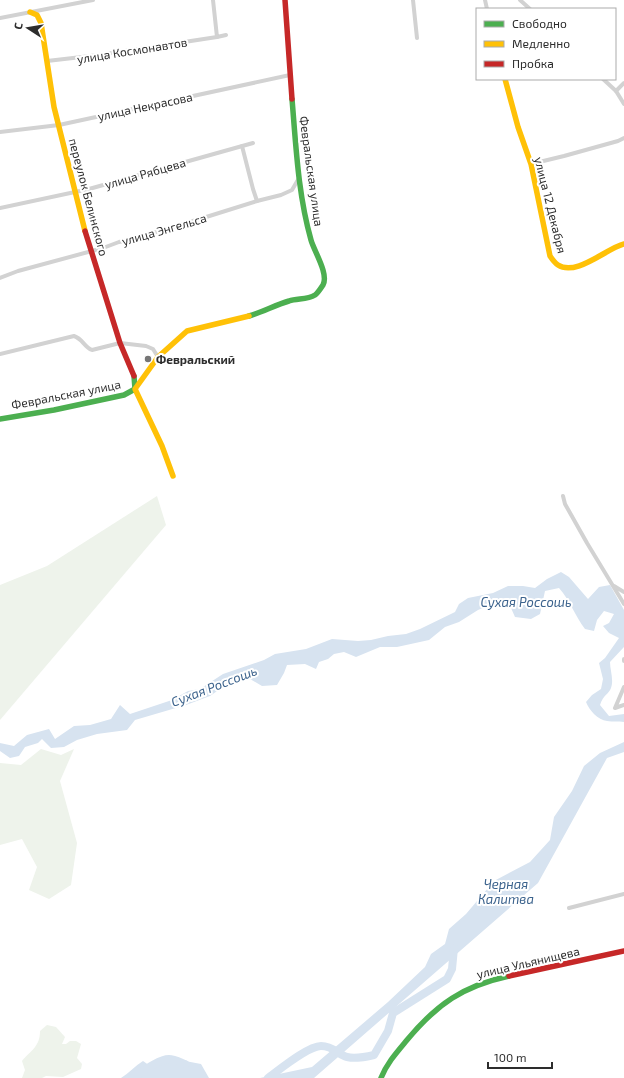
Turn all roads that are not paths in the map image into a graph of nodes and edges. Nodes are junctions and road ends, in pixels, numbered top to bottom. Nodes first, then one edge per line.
1 (93, 0) edge
2 (213, 0) edge
3 (285, 0) edge
4 (413, 0) edge
5 (520, 0) edge
6 (529, 8) edge
7 (30, 12) junction
8 (1, 18) edge
9 (226, 35) dead end
10 (218, 37) junction
11 (417, 38) dead end
12 (47, 61) junction
13 (290, 75) junction
14 (505, 80) edge
15 (605, 80) edge
16 (624, 84) edge
17 (616, 91) junction
18 (624, 104) edge
19 (59, 125) junction
20 (0, 132) edge
21 (624, 138) edge
22 (253, 143) dead end
23 (242, 146) junction
24 (530, 164) junction
25 (299, 178) junction
26 (76, 192) junction
27 (257, 201) junction
28 (0, 208) edge
29 (624, 244) edge
30 (91, 252) junction
31 (0, 278) edge
32 (120, 343) junction
33 (0, 354) edge
34 (158, 357) junction
35 (135, 388) junction
36 (0, 419) edge
37 (173, 476) dead end
38 (563, 496) dead end
39 (612, 584) junction
40 (624, 592) edge
41 (624, 604) edge
42 (624, 687) edge
43 (624, 705) edge
44 (624, 894) edge
45 (569, 908) dead end
46 (624, 951) edge
47 (381, 1078) edge

1 - 7 street
2 - 10 street
3 - 13 street, Февральская улица
4 - 11 street
5 - 6 street
7 - 8 street
7 - 12 street, переулок Белинского
9 - 10 street, улица Космонавтов
10 - 12 street, улица Космонавтов
12 - 19 street, переулок Белинского
13 - 19 street, улица Некрасова
13 - 25 street, Февральская улица
14 - 24 street, улица 12 Декабря
15 - 17 street
16 - 17 street
17 - 18 street
19 - 20 street, улица Некрасова
19 - 26 street, переулок Белинского
21 - 24 street
22 - 23 street, улица Рябцева
23 - 26 street, улица Рябцева
23 - 27 street
24 - 29 street, улица 12 Декабря
25 - 27 street, улица Энгельса
25 - 34 street, Февральская улица
26 - 28 street, улица Рябцева
26 - 30 street, переулок Белинского
27 - 30 street, улица Энгельса
30 - 31 street, улица Энгельса
30 - 32 street, переулок Белинского
32 - 33 street
32 - 34 street
32 - 35 street, переулок Белинского
34 - 35 street, Февральская улица
35 - 36 street, Февральская улица
35 - 37 street, Февральская улица
38 - 39 street
39 - 40 street
39 - 41 street
42 - 43 street
44 - 45 street
46 - 47 street, улица Ульянищева

